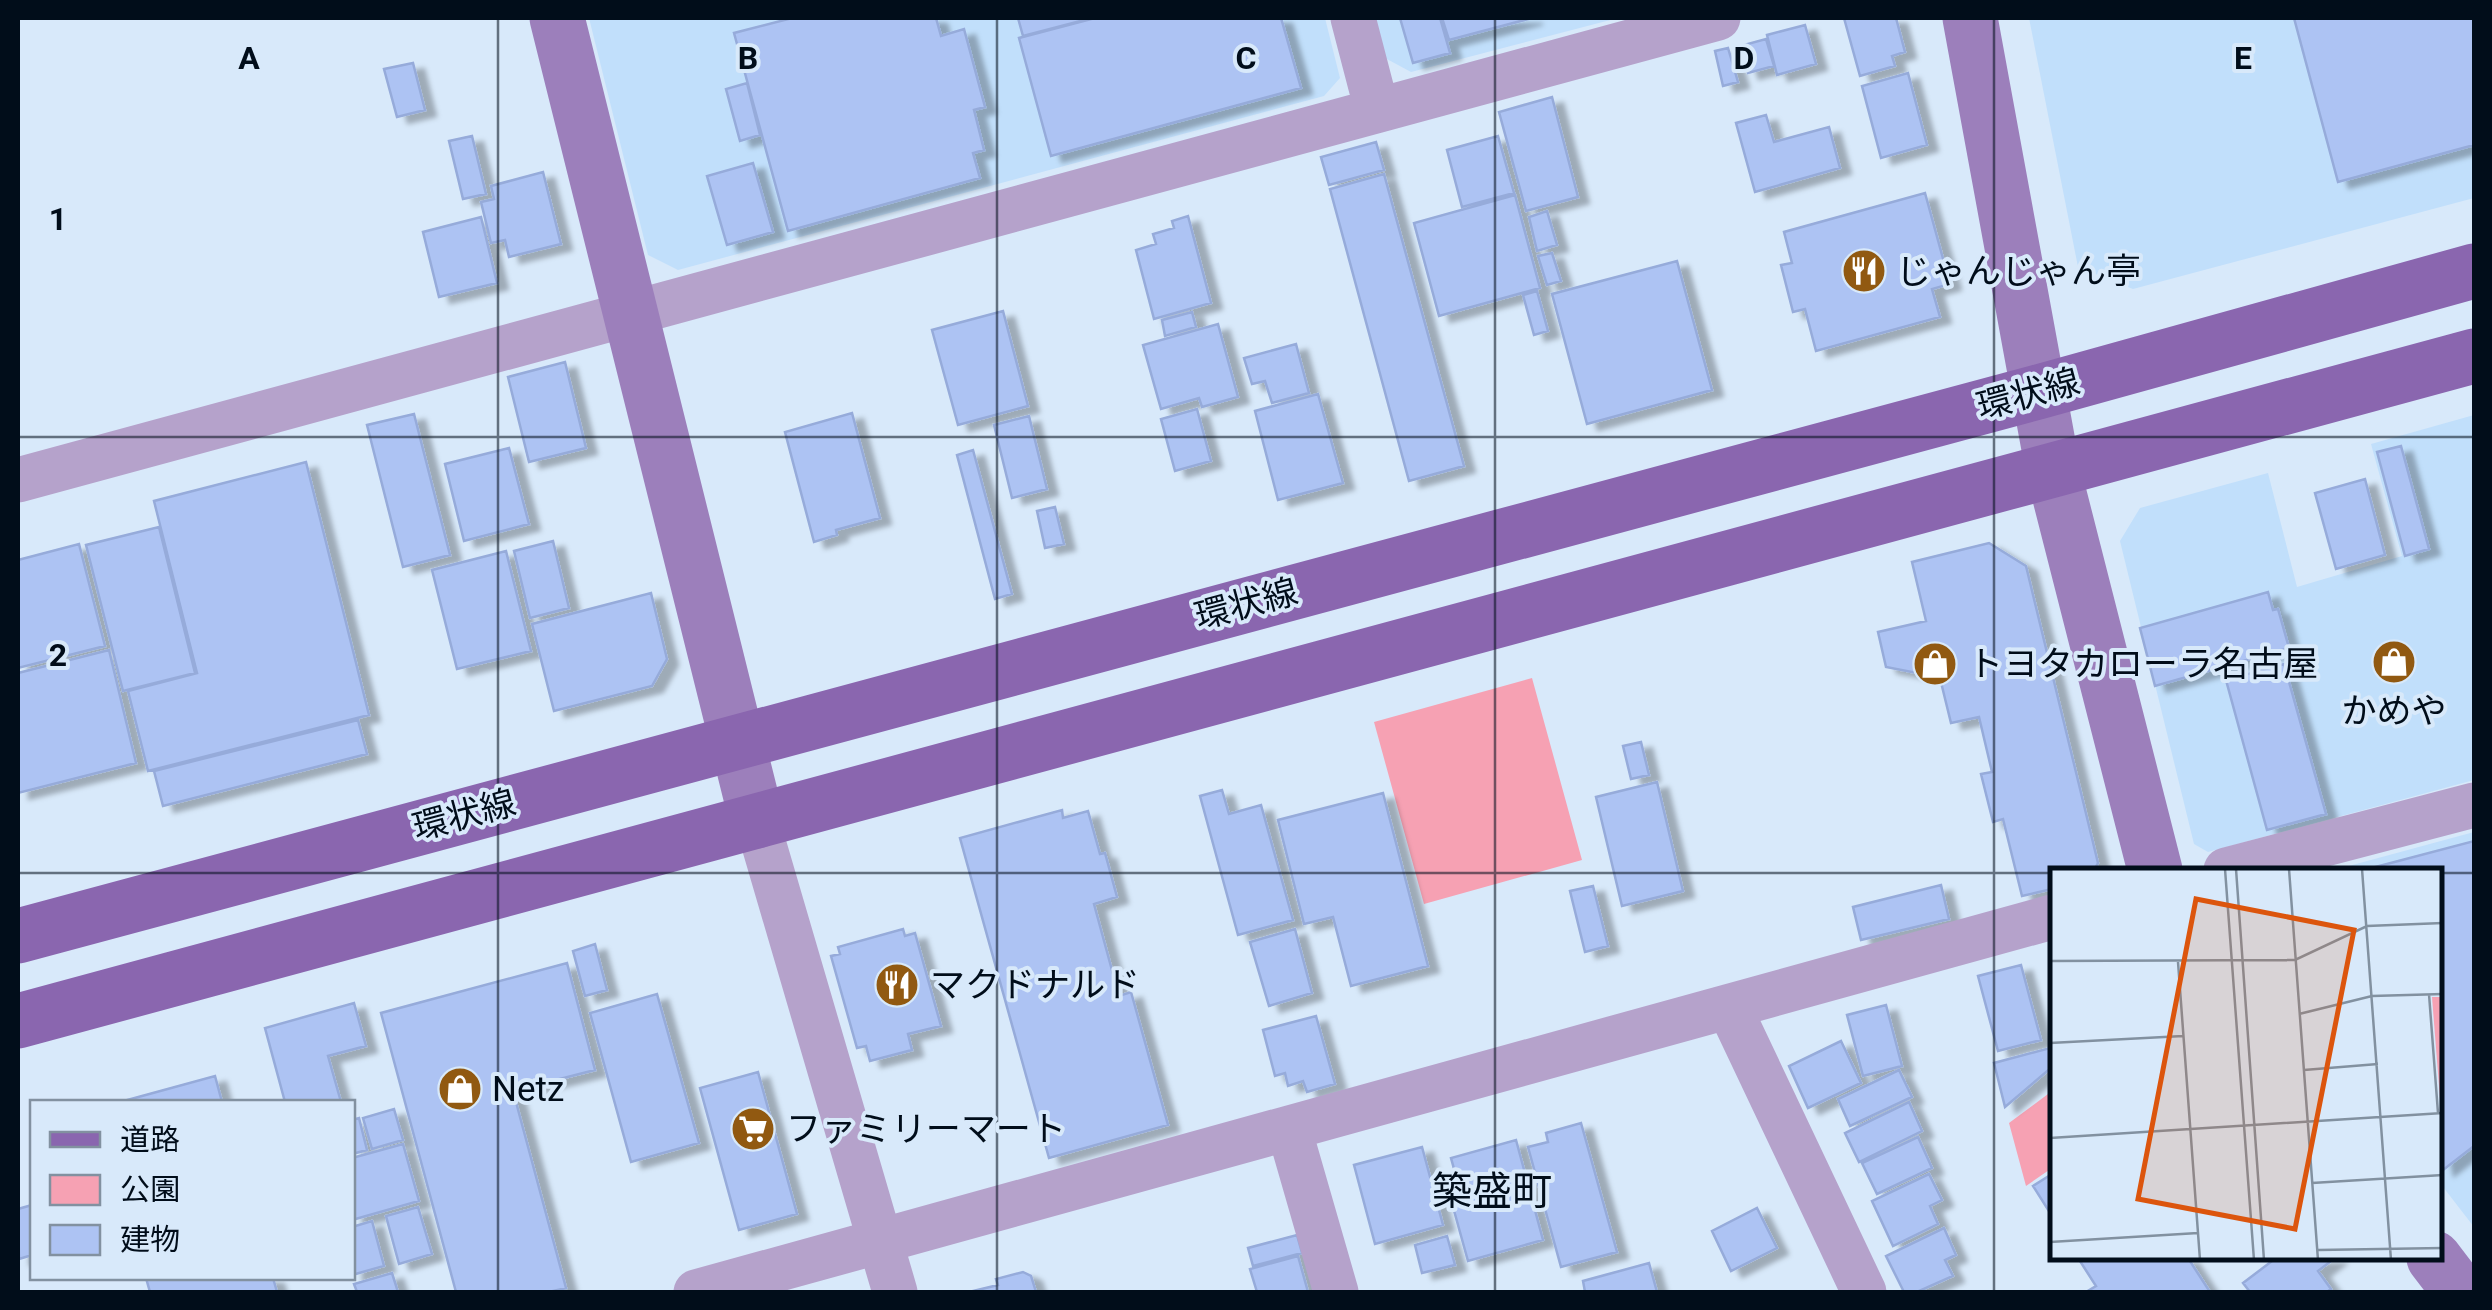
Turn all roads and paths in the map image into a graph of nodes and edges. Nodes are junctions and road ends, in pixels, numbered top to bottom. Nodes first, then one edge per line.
1 (557, 18) edge
2 (1353, 18) edge
3 (1718, 18) edge
4 (1970, 18) edge
5 (1377, 110) junction
6 (2474, 271) edge
7 (631, 314) junction
8 (2474, 356) edge
9 (2038, 392) junction
10 (2052, 470) junction
11 (18, 480) edge
12 (735, 742) junction
13 (2474, 805) edge
14 (756, 821) junction
15 (2154, 868) edge
16 (2234, 868) edge
17 (2050, 918) edge
18 (18, 936) edge
19 (1728, 1007) junction
20 (18, 1021) edge
21 (1289, 1130) junction
22 (880, 1244) junction
23 (2436, 1260) edge
24 (696, 1292) edge
25 (894, 1292) edge
26 (1336, 1292) edge
27 (1864, 1292) edge
28 (2460, 1292) edge

1 - 7 street
2 - 5 street
3 - 5 street
4 - 9 street
5 - 7 street
6 - 9 main road, 環状線
7 - 11 street
7 - 12 street
8 - 10 main road
9 - 10 street
9 - 12 main road, 環状線
10 - 14 main road
10 - 15 street
12 - 14 street
12 - 18 main road, 環状線
13 - 16 street
14 - 20 main road
14 - 22 street
17 - 19 street
19 - 21 street
19 - 27 street
21 - 22 street
21 - 26 street
22 - 24 street
22 - 25 street
23 - 28 street

